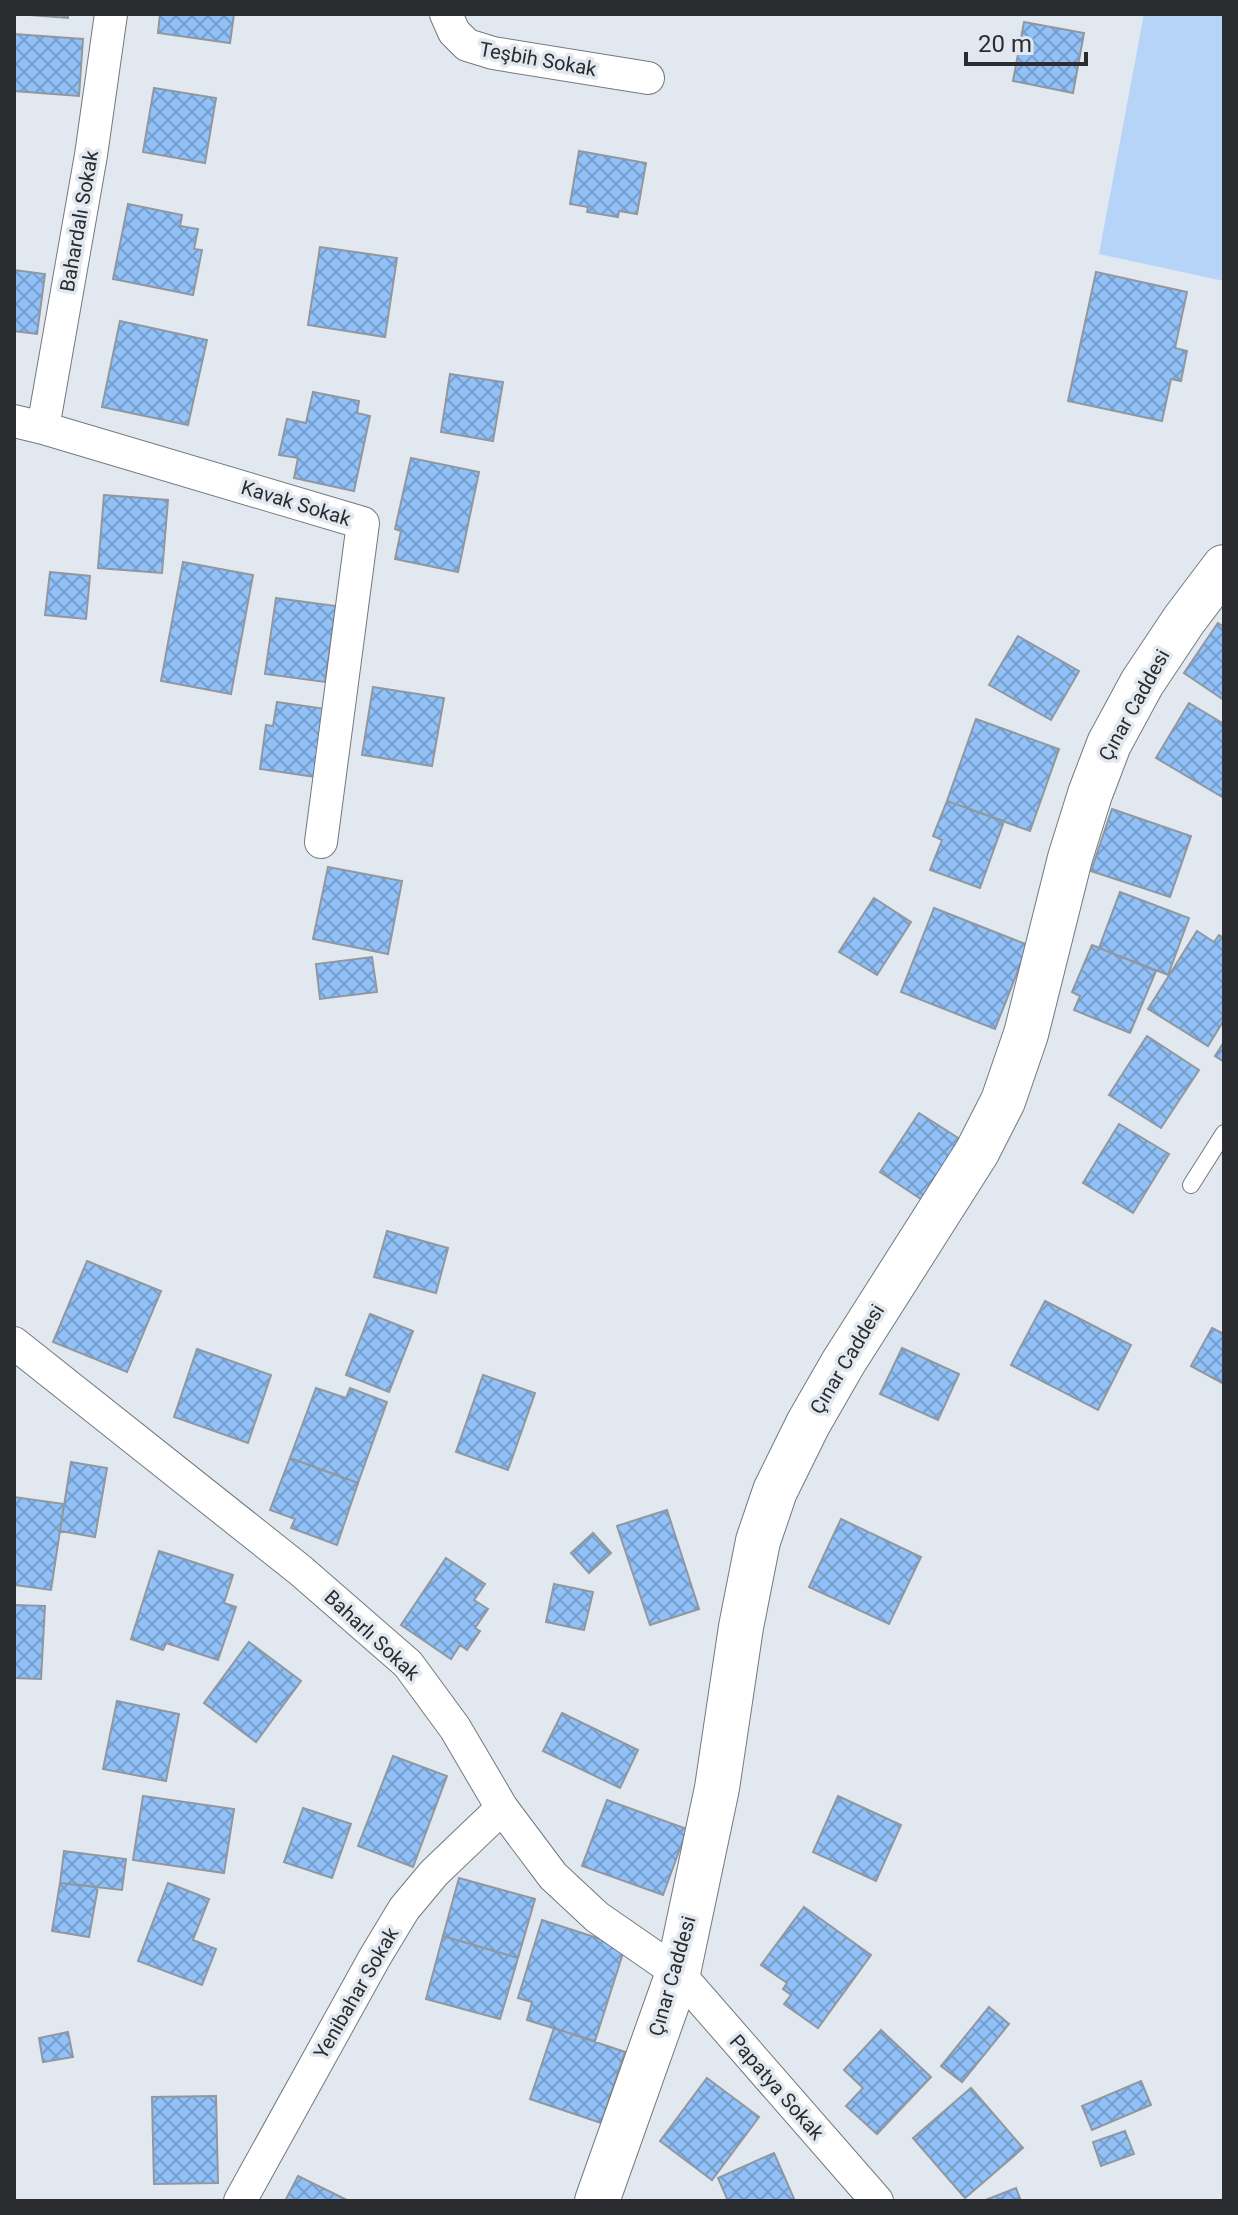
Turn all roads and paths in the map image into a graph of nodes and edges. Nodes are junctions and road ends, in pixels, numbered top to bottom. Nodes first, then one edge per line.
1 (111, 14) edge
2 (446, 14) edge
3 (648, 78) dead end
4 (28, 424) edge
5 (1224, 567) edge
6 (321, 842) dead end
7 (1224, 1133) edge
8 (1191, 1185) dead end
9 (14, 1343) edge
10 (502, 1808) junction
11 (678, 1973) junction
12 (240, 2201) edge
13 (597, 2201) edge
14 (877, 2201) edge

1 - 4 street, Bahardalı Sokak
2 - 3 street, Teşbih Sokak
4 - 6 street, Kavak Sokak
5 - 11 street, Çınar Caddesi
7 - 8 lane
9 - 10 street, Baharlı Sokak
10 - 11 street, Baharlı Sokak
10 - 12 street, Yenibahar Sokak
11 - 13 street, Çınar Caddesi
11 - 14 street, Papatya Sokak

